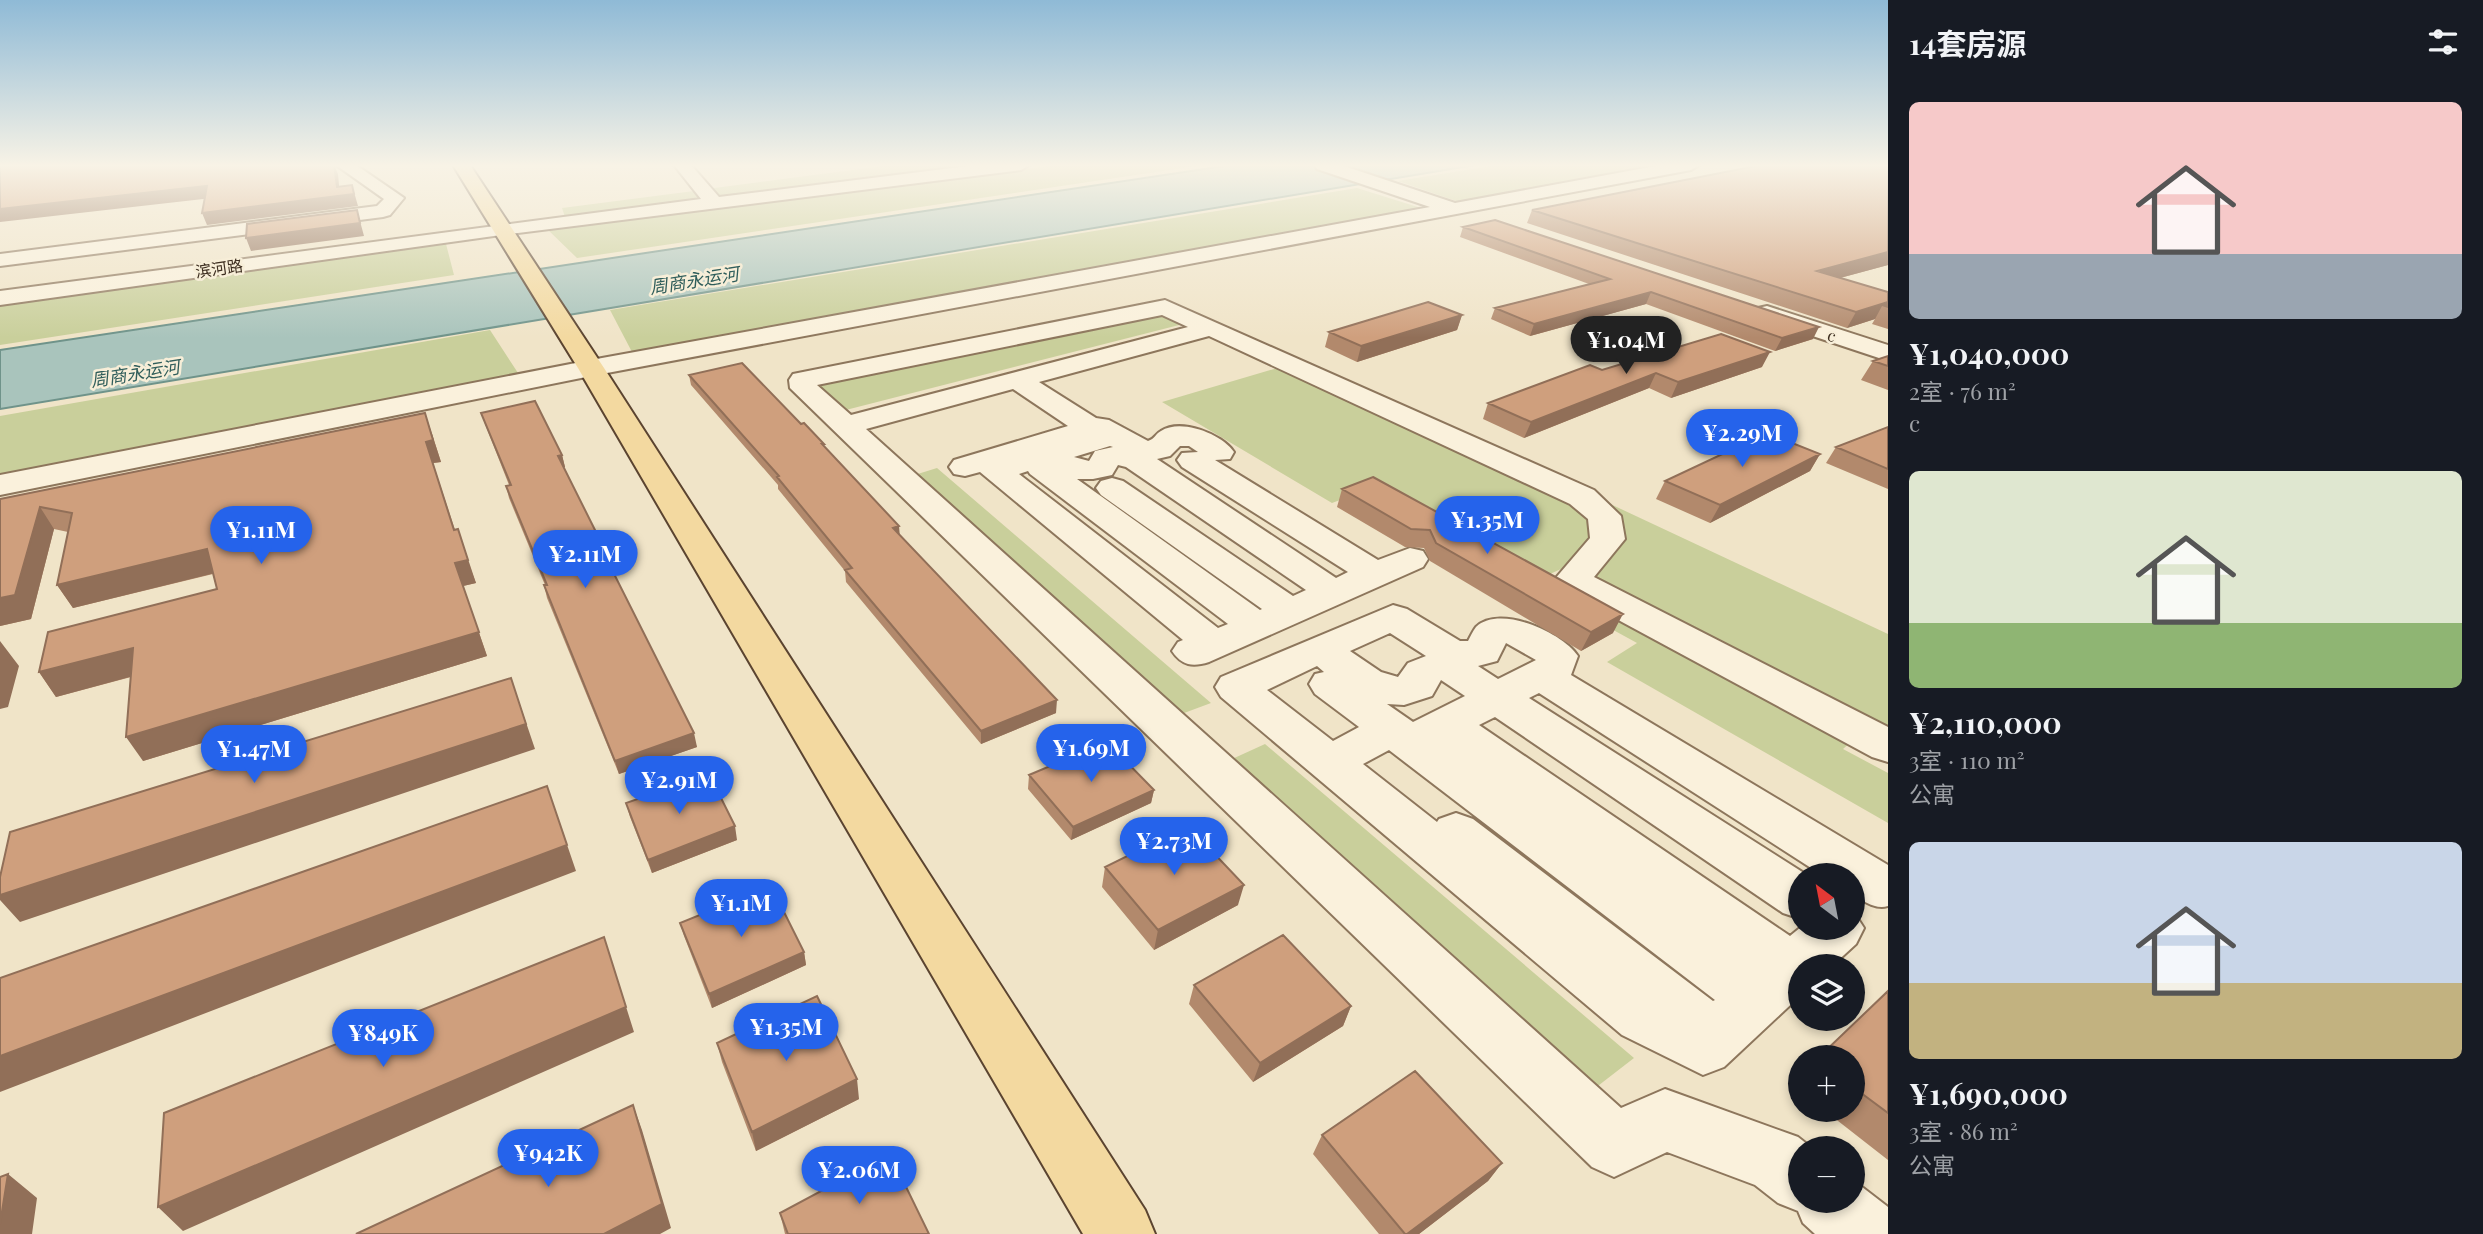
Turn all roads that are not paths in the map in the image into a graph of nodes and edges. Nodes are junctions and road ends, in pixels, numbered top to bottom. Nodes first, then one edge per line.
1 (292, 223) edge
2 (497, 223) edge
3 (554, 223) edge
4 (1379, 223) edge
5 (501, 229) junction
6 (0, 260) edge
7 (0, 298) edge
8 (1743, 305) edge
9 (1211, 328) junction
10 (1888, 353) edge
11 (591, 368) junction
12 (1017, 380) junction
13 (844, 426) junction
14 (1102, 431) junction
15 (1040, 457) junction
16 (1193, 460) junction
17 (1153, 474) junction
18 (0, 485) edge
19 (1088, 492) junction
20 (1023, 504) junction
21 (1279, 513) junction
22 (1238, 529) junction
23 (1180, 552) junction
24 (1410, 559) dead end
25 (1376, 573) junction
26 (1333, 592) junction
27 (1290, 611) junction
28 (1256, 626) junction
29 (1293, 662) junction
30 (1540, 675) junction
31 (1496, 698) junction
32 (1385, 742) junction
33 (1888, 746) edge
34 (1698, 773) junction
35 (1655, 802) junction
36 (1587, 848) junction
37 (1788, 889) edge
38 (1874, 894) edge
39 (1823, 940) edge
40 (1775, 983) junction
41 (1788, 1170) edge
42 (1842, 1213) edge
43 (1121, 1234) edge
44 (1868, 1234) edge

1 - 6 street
2 - 5 main road
3 - 5 street, 滨河路
4 - 11 street
5 - 7 street, 滨河路
5 - 11 main road
8 - 10 street, c
9 - 12 street
9 - 13 street
9 - 33 street
11 - 18 street
11 - 43 main road
12 - 13 street
12 - 14 street
13 - 41 street
14 - 15 street
14 - 16 street
14 - 20 street
15 - 17 street
15 - 19 street
15 - 20 street
16 - 17 street
16 - 21 street
17 - 19 street
17 - 22 street
19 - 20 street
19 - 23 street
20 - 28 street
21 - 22 street
21 - 25 street
22 - 23 street
22 - 26 street
23 - 27 street
23 - 28 street
24 - 25 street
25 - 26 street
26 - 27 street
27 - 28 street
29 - 30 street
29 - 31 street
29 - 32 street
29 - 32 street
30 - 31 street
30 - 34 street
31 - 32 street
31 - 35 street
32 - 36 street
32 - 40 street
34 - 35 street
34 - 38 street
35 - 36 street
35 - 37 street
36 - 40 street
39 - 40 street
42 - 44 street

